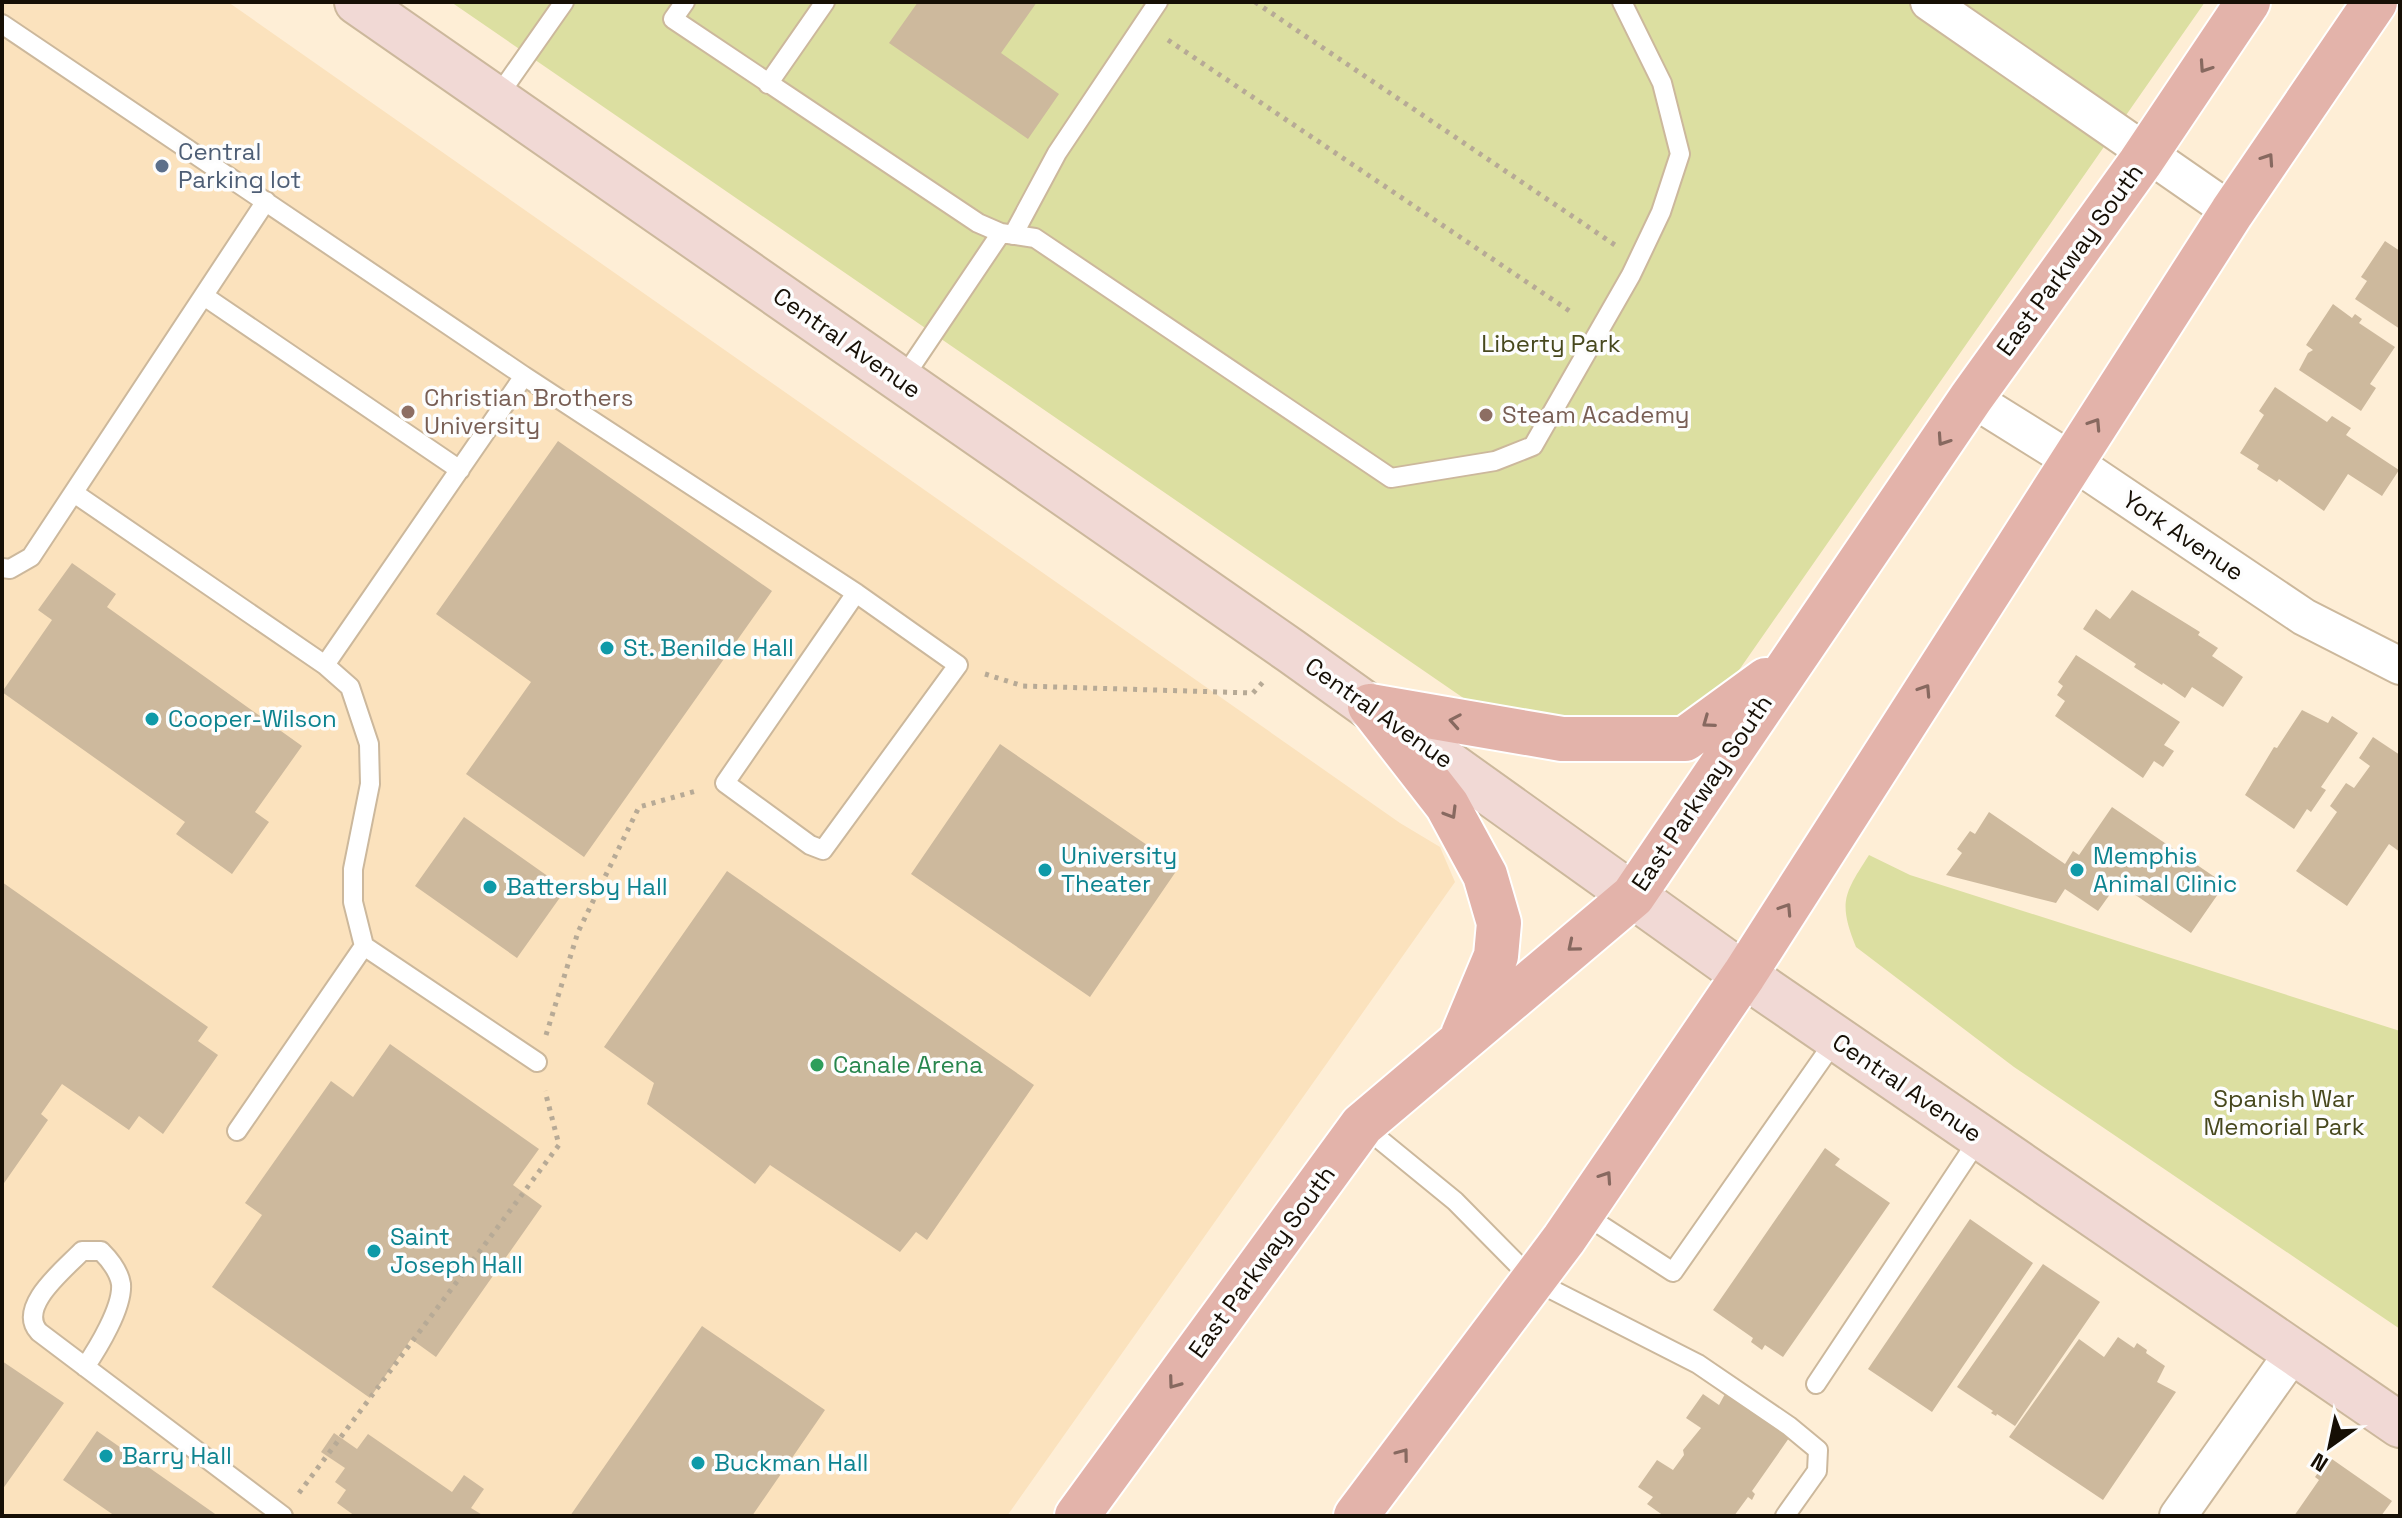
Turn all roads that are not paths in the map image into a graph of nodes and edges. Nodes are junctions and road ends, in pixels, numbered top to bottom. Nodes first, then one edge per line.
1 (357, 2) edge
2 (564, 2) edge
3 (685, 2) edge
4 (825, 2) edge
5 (1158, 2) edge
6 (1622, 2) edge
7 (1929, 2) edge
8 (2248, 2) edge
9 (2375, 2) edge
10 (2, 24) edge
11 (768, 84) junction
12 (496, 99) junction
13 (2146, 154) junction
14 (266, 201) junction
15 (2232, 212) junction
16 (1007, 234) junction
17 (204, 296) junction
18 (524, 376) junction
19 (902, 381) junction
20 (1971, 398) junction
21 (2072, 461) junction
22 (460, 470) junction
23 (74, 493) junction
24 (2, 568) edge
25 (856, 593) junction
26 (1793, 659) junction
27 (325, 665) junction
28 (2400, 666) edge
29 (1370, 706) junction
30 (1633, 896) junction
31 (364, 946) junction
32 (1744, 975) junction
33 (1836, 1039) junction
34 (1461, 1040) junction
35 (537, 1062) road end
36 (1362, 1125) junction
37 (237, 1131) dead end
38 (1980, 1137) junction
39 (1582, 1213) junction
40 (1533, 1280) junction
41 (2293, 1353) junction
42 (85, 1367) junction
43 (1816, 1384) dead end
44 (2400, 1425) edge
45 (282, 1516) edge
46 (1077, 1516) edge
47 (1356, 1516) edge
48 (1785, 1516) edge
49 (2178, 1516) edge

1 - 12 main road, Central Avenue
2 - 12 lane
3 - 11 lane
4 - 11 lane
5 - 16 lane
6 - 16 lane
7 - 13 street
8 -> 13 main road, East Parkway South
15 -> 9 main road
10 - 14 lane
11 - 16 lane
12 - 19 main road, Central Avenue
13 - 15 street
13 - 20 main road, East Parkway South
14 - 17 lane
14 - 18 lane
21 -> 15 main road
16 - 19 lane
17 - 22 lane
17 - 23 lane
18 - 22 lane
18 - 25 lane
19 - 29 main road, Central Avenue
20 - 21 street, York Avenue
20 -> 26 main road, East Parkway South
21 - 28 street, York Avenue
32 -> 21 main road
22 - 27 lane
23 - 24 lane
23 - 27 lane
25 - 25 lane
26 -> 29 main road
26 - 30 main road, East Parkway South
27 - 31 lane
29 - 30 main road, Central Avenue
29 -> 34 main road
30 - 32 main road, Central Avenue
30 -> 34 main road, East Parkway South
31 - 35 lane
31 - 37 lane
32 - 33 main road, Central Avenue
39 -> 32 main road
33 - 38 main road, Central Avenue
33 - 39 lane
34 - 36 main road, East Parkway South
36 - 40 lane
36 -> 46 main road, East Parkway South
38 - 41 main road, Central Avenue
38 - 43 lane
39 - 40 main road
47 -> 40 main road
40 - 48 lane
41 - 44 main road, Central Avenue
41 - 49 street
42 - 42 lane
42 - 45 lane

